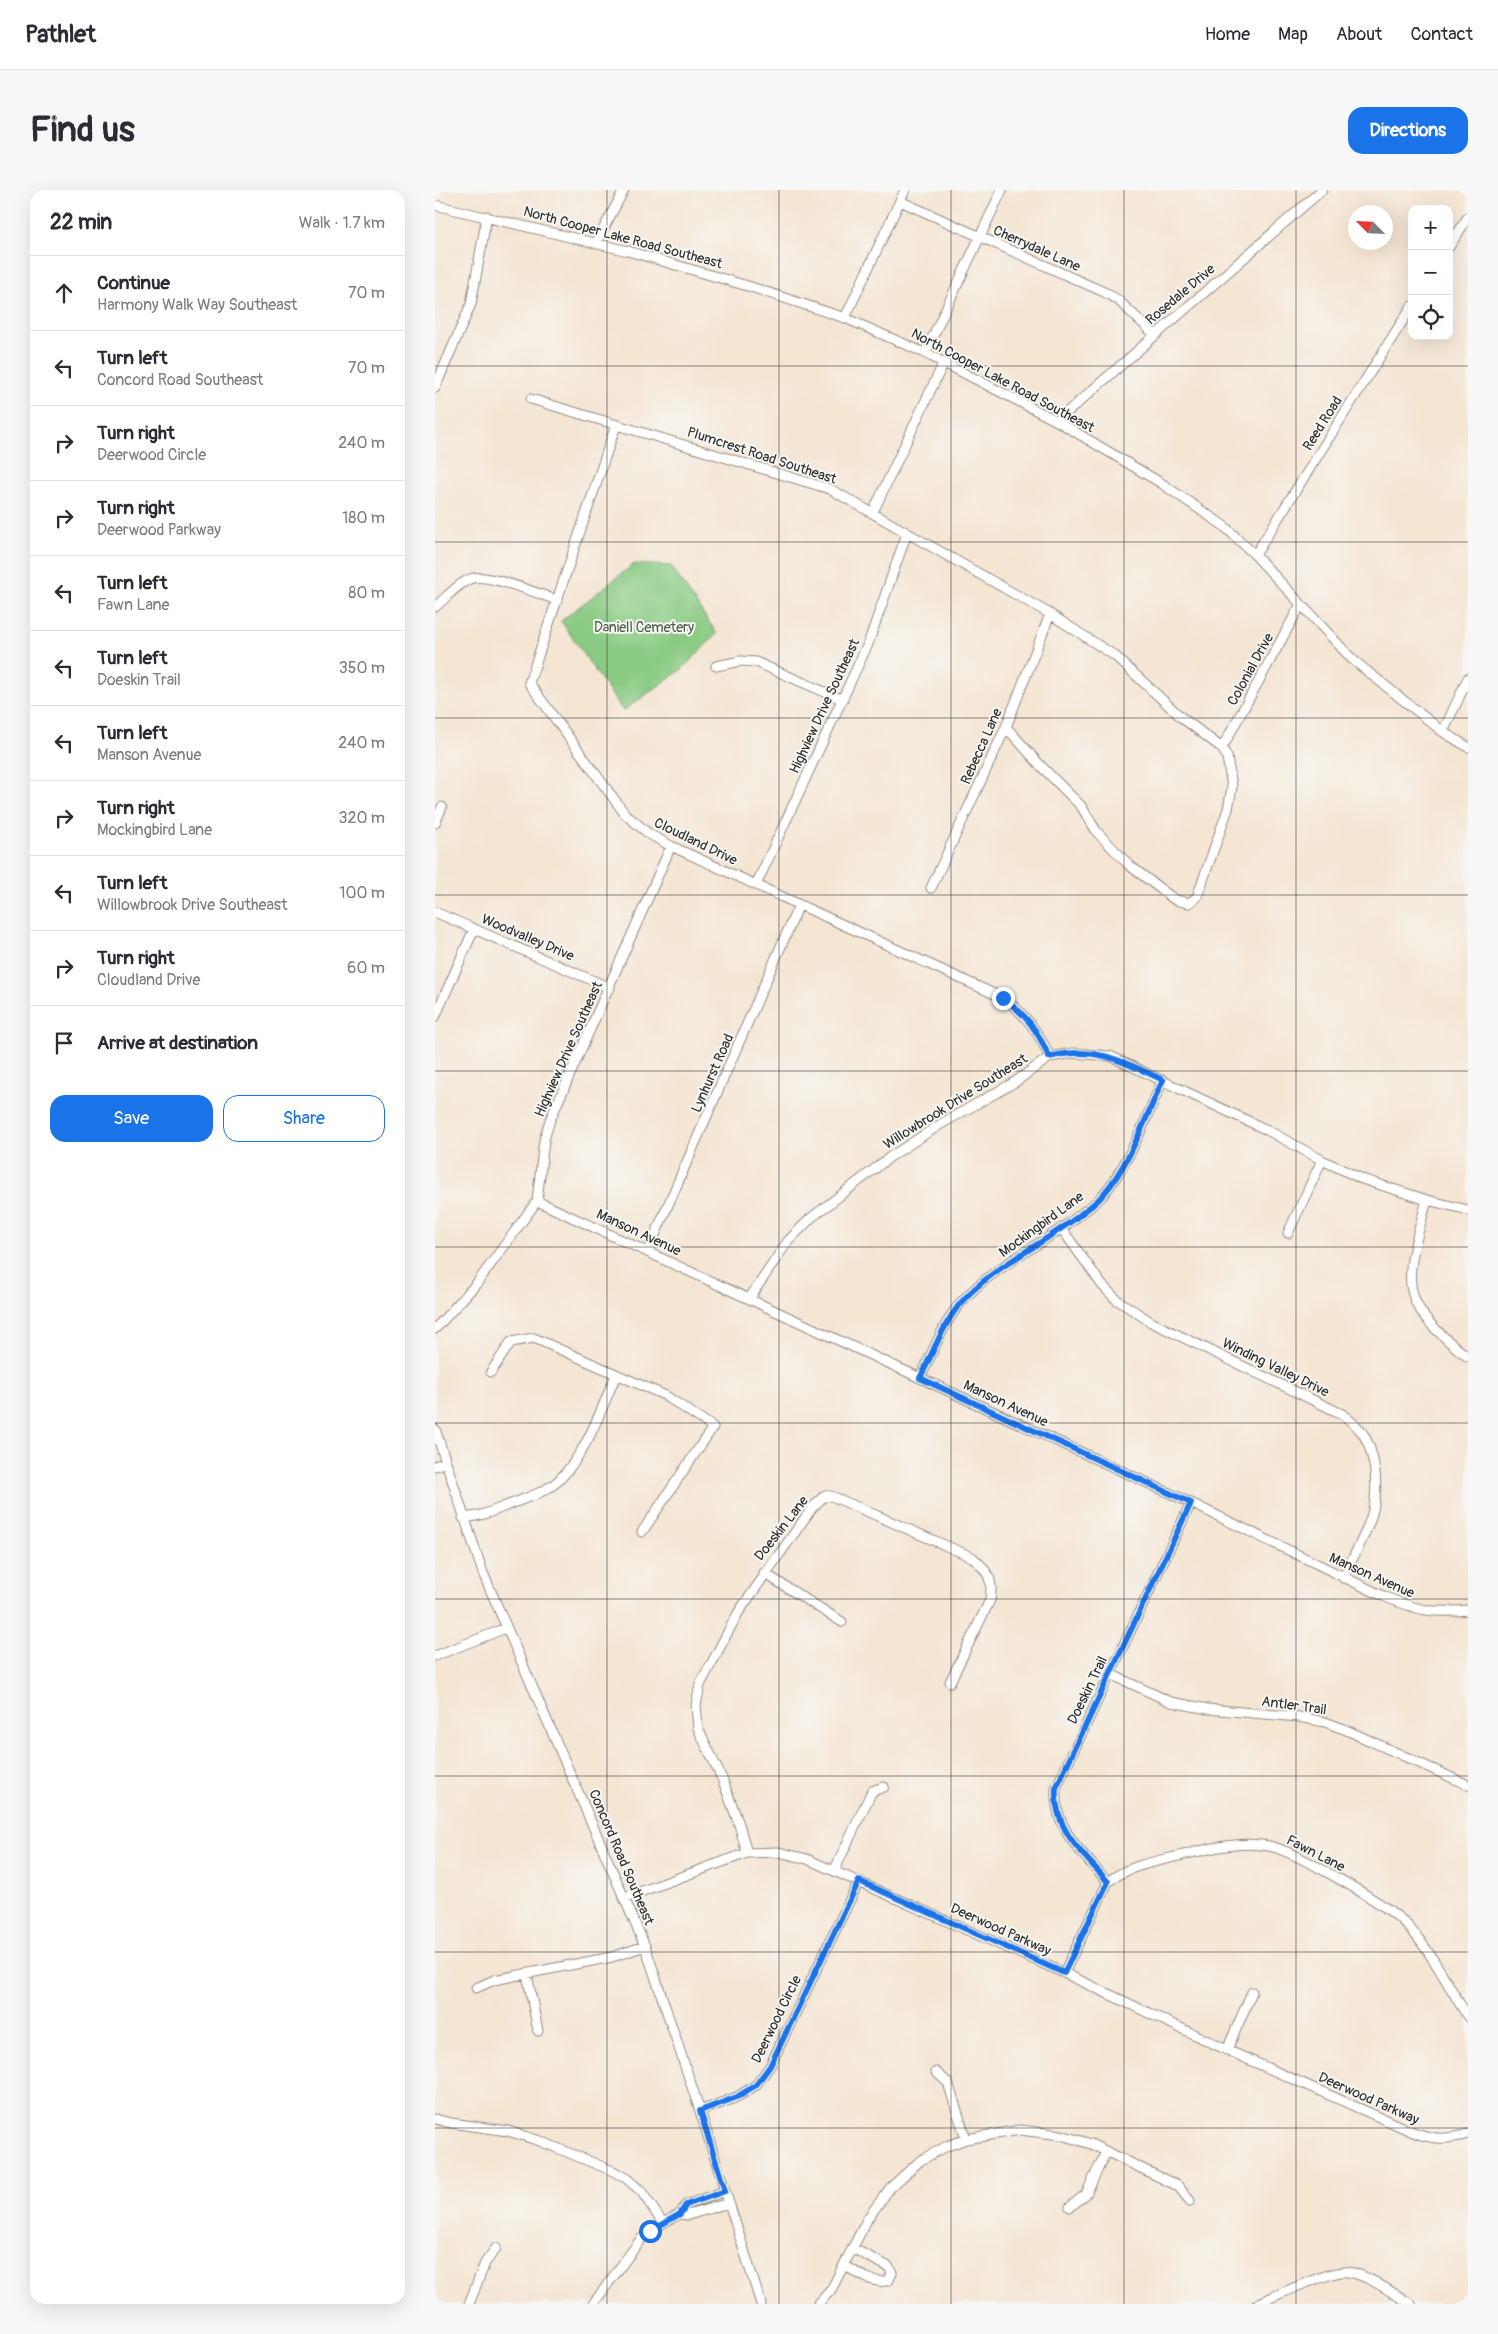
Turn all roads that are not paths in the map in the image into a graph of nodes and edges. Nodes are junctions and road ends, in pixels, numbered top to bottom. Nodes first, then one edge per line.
1 (625, 190) edge
2 (905, 190) edge
3 (1002, 190) edge
4 (1322, 190) edge
5 (900, 201) junction
6 (435, 205) edge
7 (487, 216) junction
8 (1468, 217) edge
9 (980, 238) junction
10 (1453, 241) edge
11 (596, 243) junction
12 (1408, 312) edge
13 (845, 318) junction
14 (1154, 334) junction
15 (925, 353) junction
16 (944, 362) junction
17 (435, 388) edge
18 (531, 399) dead end
19 (1057, 421) junction
20 (616, 425) junction
21 (873, 512) junction
22 (907, 533) junction
23 (1255, 555) junction
24 (556, 600) junction
25 (1301, 604) junction
26 (435, 607) edge
27 (1049, 614) junction
28 (716, 666) dead end
29 (1468, 678) edge
30 (843, 700) junction
31 (1006, 727) junction
32 (1443, 732) junction
33 (1468, 747) edge
34 (1222, 748) junction
35 (442, 807) dead end
36 (435, 823) edge
37 (671, 846) junction
38 (755, 885) junction
39 (931, 888) dead end
40 (799, 905) junction
41 (435, 912) edge
42 (474, 929) junction
43 (610, 988) junction
44 (435, 1017) edge
45 (1049, 1057) junction
46 (1163, 1080) junction
47 (1322, 1160) junction
48 (1427, 1200) junction
49 (537, 1201) junction
50 (1468, 1210) edge
51 (1062, 1229) junction
52 (1288, 1233) dead end
53 (648, 1251) junction
54 (749, 1299) junction
55 (435, 1329) edge
56 (1468, 1357) edge
57 (491, 1372) dead end
58 (616, 1375) junction
59 (920, 1378) junction
60 (435, 1429) edge
61 (446, 1462) junction
62 (435, 1466) edge
63 (1191, 1503) junction
64 (463, 1518) junction
65 (642, 1532) dead end
66 (764, 1573) junction
67 (1343, 1578) junction
68 (1468, 1610) edge
69 (842, 1622) dead end
70 (506, 1628) junction
71 (435, 1656) edge
72 (1110, 1674) junction
73 (950, 1682) dead end
74 (1468, 1785) edge
75 (883, 1788) dead end
76 (747, 1853) junction
77 (835, 1869) junction
78 (859, 1881) junction
79 (1108, 1882) junction
80 (625, 1897) junction
81 (645, 1946) junction
82 (1064, 1973) junction
83 (527, 1974) junction
84 (476, 1988) dead end
85 (1252, 1992) dead end
86 (1468, 2017) edge
87 (538, 2031) dead end
88 (1227, 2050) junction
89 (936, 2072) dead end
90 (700, 2111) junction
91 (435, 2119) edge
92 (1468, 2134) edge
93 (967, 2138) junction
94 (1106, 2152) junction
95 (725, 2191) junction
96 (1190, 2201) dead end
97 (729, 2203) junction
98 (1070, 2207) dead end
99 (680, 2214) junction
100 (663, 2222) junction
101 (496, 2248) dead end
102 (852, 2248) junction
103 (844, 2265) junction
104 (469, 2304) edge
105 (593, 2304) edge
106 (761, 2304) edge
107 (818, 2304) edge
108 (1257, 2304) edge
109 (1411, 2304) edge

1 - 11 street
2 - 5 street
3 - 9 street
4 - 14 street, Rosedale Drive
5 - 9 street, Cherrydale Lane
5 - 13 street
6 - 7 street, North Cooper Lake Road Southeast
7 - 11 street, North Cooper Lake Road Southeast
7 - 17 street
8 - 10 street
9 - 14 street, Cherrydale Lane
9 - 15 street
11 - 13 street, North Cooper Lake Road Southeast
12 - 23 street, Reed Road
13 - 15 street, North Cooper Lake Road Southeast
14 - 19 street, Rosedale Drive
15 - 16 street, North Cooper Lake Road Southeast
16 - 19 street, North Cooper Lake Road Southeast
16 - 21 street
18 - 20 street, Plumcrest Road Southeast
19 - 23 street, North Cooper Lake Road Southeast
20 - 21 street, Plumcrest Road Southeast
20 - 24 street, Cloudland Drive
21 - 22 street, Plumcrest Road Southeast
22 - 27 street, Plumcrest Road Southeast
22 - 30 street, Highview Drive Southeast
23 - 25 street, North Cooper Lake Road Southeast
24 - 26 street
24 - 37 street, Cloudland Drive
25 - 32 street, North Cooper Lake Road Southeast
25 - 34 street, Colonial Drive
27 - 31 street, Rebecca Lane
27 - 34 street, Plumcrest Road Southeast
28 - 30 street
29 - 32 street
30 - 38 street, Highview Drive Southeast
31 - 34 street
31 - 39 street, Rebecca Lane
32 - 33 street, North Cooper Lake Road Southeast
35 - 36 street
37 - 38 street, Cloudland Drive
37 - 43 street, Highview Drive Southeast
38 - 40 street, Cloudland Drive
40 - 45 street, Cloudland Drive
40 - 53 street, Lynhurst Road
41 - 42 street, Woodvalley Drive
42 - 43 street, Woodvalley Drive
42 - 44 street
43 - 49 street, Highview Drive Southeast
45 - 46 street, Willowbrook Drive Southeast
45 - 54 street, Willowbrook Drive Southeast
46 - 47 street, Willowbrook Drive Southeast
46 - 51 street, Mockingbird Lane
47 - 48 street, Willowbrook Drive Southeast
47 - 52 street
48 - 50 street, Willowbrook Drive Southeast
48 - 56 street
49 - 53 street, Manson Avenue
49 - 55 street, Highview Drive Southeast
51 - 59 street, Mockingbird Lane
51 - 67 street, Winding Valley Drive
53 - 54 street, Manson Avenue
54 - 59 street, Manson Avenue
57 - 58 street
58 - 64 street
58 - 65 street
59 - 63 street, Manson Avenue
60 - 61 street, Concord Road Southeast
61 - 62 street
61 - 64 street, Concord Road Southeast
63 - 67 street, Manson Avenue
63 - 72 street, Doeskin Trail
64 - 70 street, Concord Road Southeast
66 - 69 street
66 - 73 street, Doeskin Lane
66 - 76 street, Doeskin Lane
67 - 68 street, Manson Avenue
70 - 71 street
70 - 80 street, Concord Road Southeast
72 - 74 street, Antler Trail
72 - 79 street, Doeskin Trail
75 - 77 street
76 - 77 street, Deerwood Parkway
76 - 80 street, Deerwood Parkway
77 - 78 street, Deerwood Parkway
78 - 82 street, Deerwood Parkway
78 - 90 street, Deerwood Circle
79 - 82 street
79 - 86 street, Fawn Lane
80 - 81 street, Concord Road Southeast
81 - 83 street
81 - 90 street, Concord Road Southeast
82 - 88 street, Deerwood Parkway
83 - 84 street
83 - 87 street
85 - 88 street
88 - 92 street, Deerwood Parkway
89 - 93 street
90 - 95 street, Concord Road Southeast
91 - 100 street
93 - 94 street
93 - 102 street
94 - 96 street
94 - 98 street
95 - 97 street, Concord Road Southeast
95 - 99 street
97 - 99 street
97 - 106 street, Concord Road Southeast
99 - 100 street
100 - 105 street
101 - 104 street
102 - 103 street
102 - 103 street
103 - 107 street
108 - 109 street

